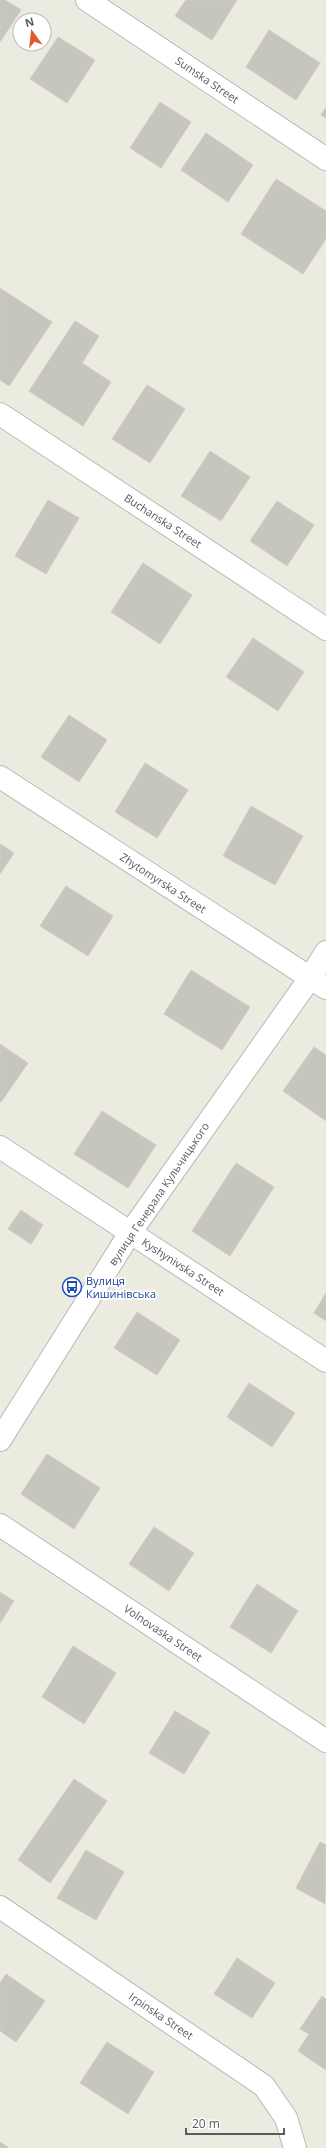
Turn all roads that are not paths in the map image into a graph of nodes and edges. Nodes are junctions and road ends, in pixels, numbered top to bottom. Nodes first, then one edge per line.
1 (87, 0) edge
2 (326, 159) edge
3 (0, 414) edge
4 (326, 629) edge
5 (0, 777) edge
6 (326, 952) edge
7 (318, 983) edge
8 (0, 1147) edge
9 (130, 1233) junction
10 (326, 1361) edge
11 (0, 1440) edge
12 (0, 1525) edge
13 (326, 1741) edge
14 (0, 1907) edge
15 (295, 2148) edge

1 - 2 street, Sumska Street
3 - 4 street, Buchanska Street
5 - 7 street, Zhytomyrska Street
6 - 7 street, вулиця Генерала Кульчицького
7 - 9 street, вулиця Генерала Кульчицького
8 - 9 street, Kyshynivska Street
9 - 10 street, Kyshynivska Street
9 - 11 street, вулиця Генерала Кульчицького
12 - 13 street, Volnovaska Street
14 - 15 street, Irpinska Street

